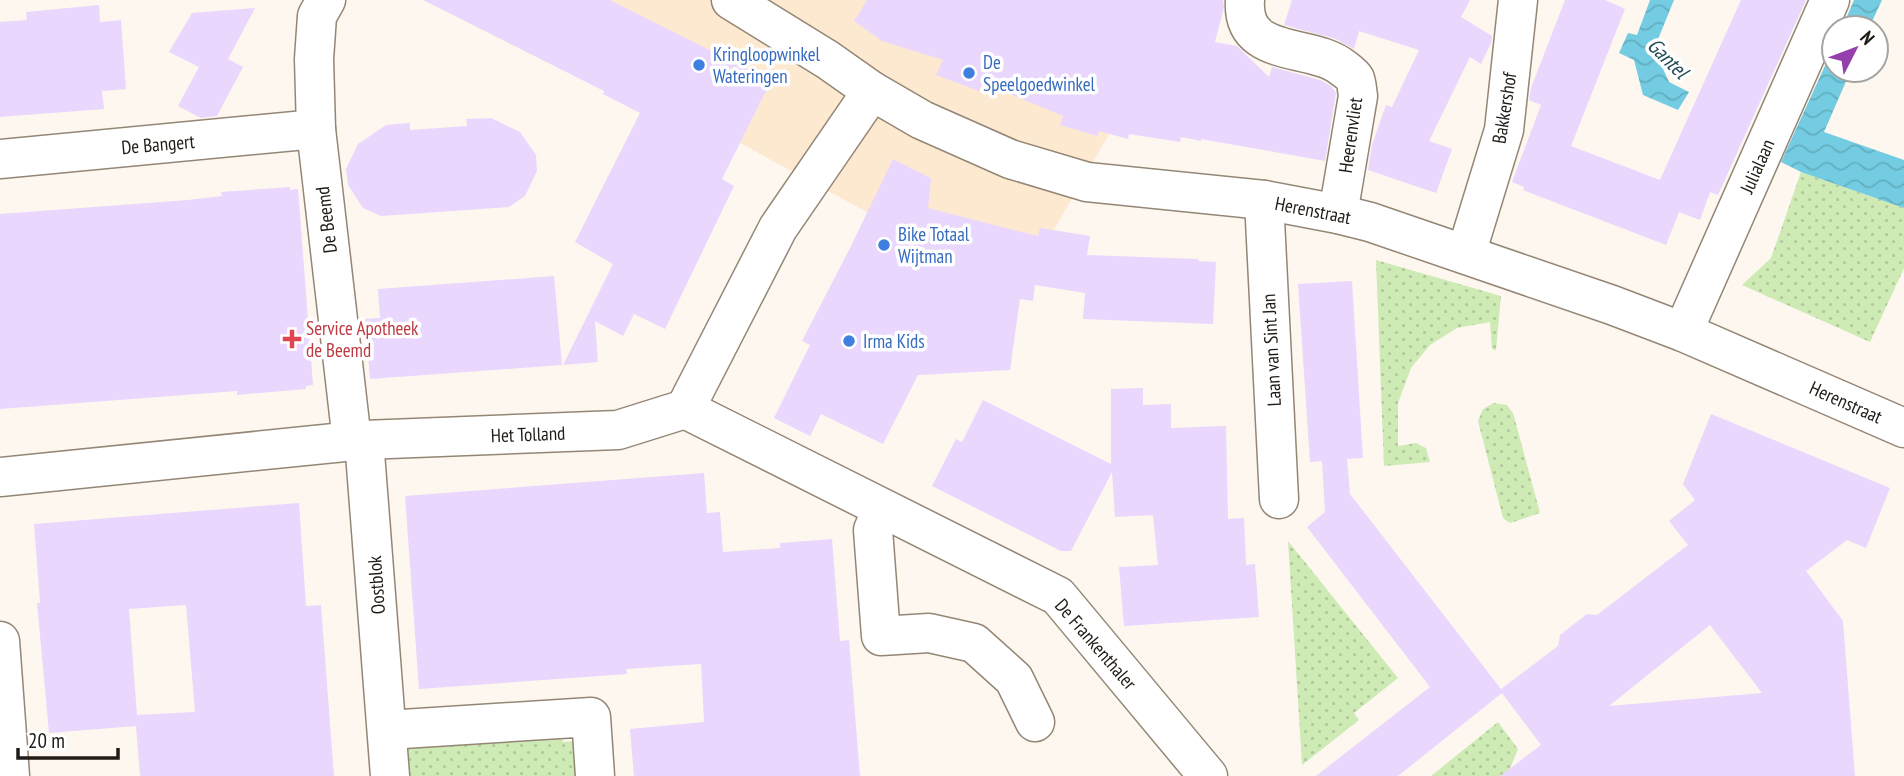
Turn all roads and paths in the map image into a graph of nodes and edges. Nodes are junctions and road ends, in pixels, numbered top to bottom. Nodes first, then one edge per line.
1 (326, 0) edge
2 (732, 0) edge
3 (1245, 0) edge
4 (1518, 0) edge
5 (1830, 0) edge
6 (872, 91) junction
7 (316, 129) junction
8 (0, 159) edge
9 (1264, 200) junction
10 (1338, 214) junction
11 (1466, 254) junction
12 (1683, 332) junction
13 (685, 410) junction
14 (1904, 428) edge
15 (358, 441) junction
16 (0, 477) edge
17 (1279, 499) dead end
18 (882, 509) junction
19 (0, 641) edge
20 (1035, 722) dead end
21 (387, 730) junction
22 (10, 776) edge
23 (390, 776) edge
24 (595, 776) edge
25 (1208, 776) edge

1 - 7 street, De Beemd
2 - 6 street, Herenstraat
3 - 10 street, Heerenvliet
4 - 11 street, Bakkershof
5 - 12 street, Julialaan
6 - 9 street, Herenstraat
6 - 13 street
7 - 8 street, De Bangert
7 - 15 street, De Beemd
9 - 10 street, Herenstraat
9 - 17 street, Laan van Sint Jan
10 - 11 street, Herenstraat
11 - 12 street, Herenstraat
12 - 14 street, Herenstraat
13 - 15 street, Het Tolland
13 - 18 street, De Frankenthaler
15 - 16 street, Het Tolland
15 - 21 street, Oostblok
18 - 20 street
18 - 25 street, De Frankenthaler
19 - 22 street
21 - 23 street, Oostblok
21 - 24 street

